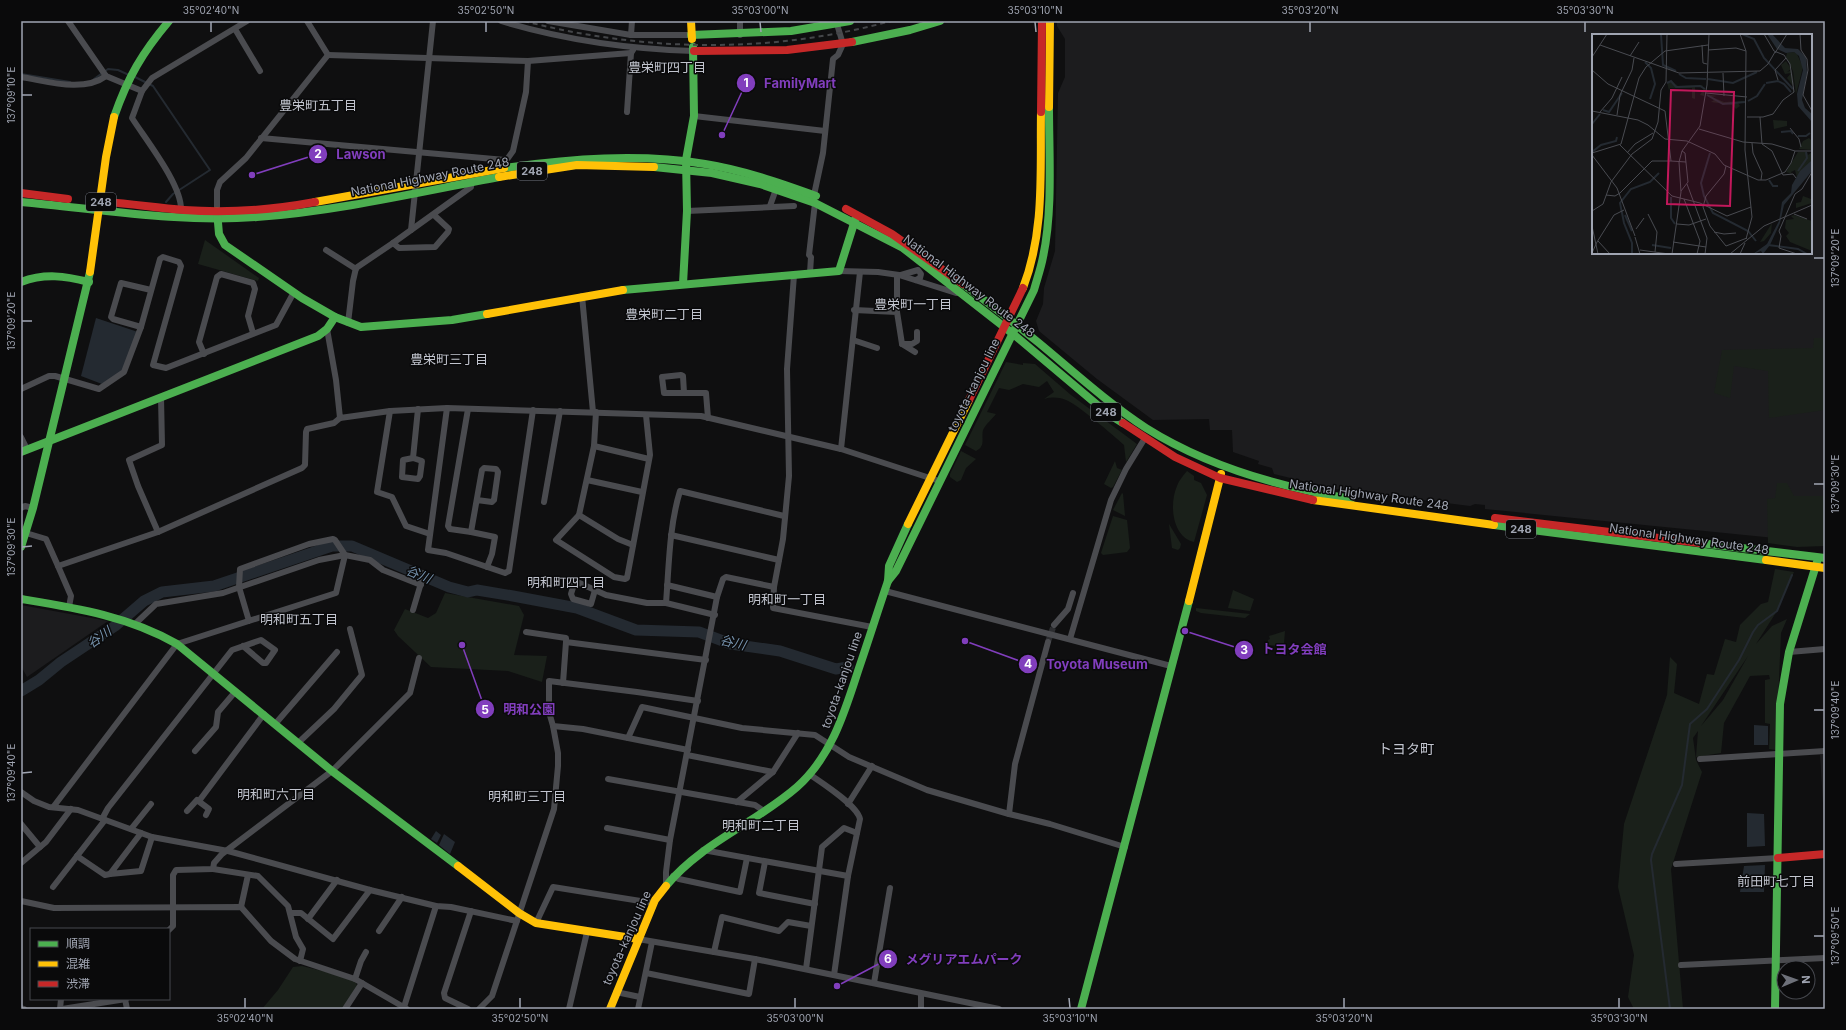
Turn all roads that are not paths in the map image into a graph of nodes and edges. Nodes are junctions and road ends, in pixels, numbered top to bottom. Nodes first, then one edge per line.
1 (68, 21) edge
2 (169, 21) edge
3 (247, 21) edge
4 (307, 21) edge
5 (433, 21) edge
6 (501, 21) edge
7 (548, 21) edge
8 (632, 21) edge
9 (691, 21) edge
10 (740, 21) edge
11 (850, 21) edge
12 (940, 21) edge
13 (1042, 21) edge
14 (1050, 21) edge
15 (836, 23) edge
16 (235, 29) junction
17 (631, 35) junction
18 (740, 35) junction
19 (693, 43) junction
20 (843, 44) junction
21 (632, 51) junction
22 (328, 56) junction
23 (428, 59) junction
24 (528, 61) junction
25 (260, 71) dead end
26 (106, 76) junction
27 (21, 78) edge
28 (126, 84) junction
29 (142, 91) junction
30 (627, 112) dead end
31 (694, 116) junction
32 (825, 131) junction
33 (261, 138) junction
34 (419, 153) junction
35 (500, 164) junction
36 (686, 164) junction
37 (470, 181) junction
38 (417, 187) junction
39 (776, 189) junction
40 (21, 193) edge
41 (815, 199) junction
42 (21, 202) edge
43 (99, 205) junction
44 (770, 206) junction
45 (794, 206) dead end
46 (181, 210) junction
47 (687, 211) junction
48 (217, 214) junction
49 (434, 215) junction
50 (856, 218) junction
51 (411, 230) junction
52 (394, 243) junction
53 (326, 250) dead end
54 (356, 268) junction
55 (839, 271) junction
56 (860, 272) junction
57 (810, 273) junction
58 (794, 275) junction
59 (898, 275) junction
60 (916, 280) junction
61 (21, 282) edge
62 (89, 282) junction
63 (683, 284) junction
64 (151, 290) junction
65 (294, 292) junction
66 (961, 294) junction
67 (582, 296) junction
68 (854, 310) junction
69 (898, 312) junction
70 (335, 317) junction
71 (1009, 318) junction
72 (348, 323) junction
73 (1017, 325) junction
74 (140, 327) junction
75 (1004, 328) junction
76 (327, 329) junction
77 (917, 332) dead end
78 (253, 333) junction
79 (1012, 333) junction
80 (853, 340) junction
81 (902, 344) junction
82 (877, 348) dead end
83 (915, 352) dead end
84 (204, 354) junction
85 (66, 380) junction
86 (21, 389) edge
87 (684, 393) junction
88 (161, 397) junction
89 (447, 408) junction
90 (418, 409) junction
91 (468, 409) junction
92 (533, 410) junction
93 (390, 411) junction
94 (560, 411) junction
95 (594, 412) junction
96 (646, 415) junction
97 (340, 418) junction
98 (708, 418) junction
99 (21, 437) edge
100 (789, 438) junction
101 (1145, 438) junction
102 (49, 439) junction
103 (594, 446) junction
104 (841, 449) junction
105 (24, 450) edge
106 (413, 458) dead end
107 (649, 459) junction
108 (1222, 465) junction
109 (931, 477) junction
110 (1220, 478) junction
111 (587, 480) junction
112 (939, 481) junction
113 (642, 492) junction
114 (477, 500) junction
115 (544, 502) dead end
116 (21, 508) edge
117 (33, 508) junction
118 (579, 515) junction
119 (784, 516) junction
120 (158, 532) junction
121 (471, 532) junction
122 (26, 533) junction
123 (430, 534) junction
124 (671, 536) junction
125 (633, 545) junction
126 (21, 547) edge
127 (343, 552) junction
128 (1822, 558) edge
129 (779, 560) junction
130 (58, 566) junction
131 (487, 567) junction
132 (1816, 567) junction
133 (1825, 568) edge
134 (424, 573) dead end
135 (888, 581) junction
136 (421, 583) junction
137 (239, 585) junction
138 (667, 585) junction
139 (774, 587) junction
140 (595, 590) dead end
141 (885, 591) junction
142 (1074, 593) dead end
143 (717, 597) junction
144 (21, 599) edge
145 (666, 603) junction
146 (69, 607) junction
147 (413, 610) dead end
148 (714, 615) junction
149 (250, 621) junction
150 (134, 623) junction
151 (1054, 625) tunnel mouth
152 (872, 627) junction
153 (350, 629) dead end
154 (526, 632) dead end
155 (1070, 639) junction
156 (566, 642) junction
157 (1048, 642) tunnel mouth
158 (176, 644) junction
159 (243, 646) junction
160 (1825, 649) edge
161 (336, 652) dead end
162 (1789, 652) junction
163 (419, 658) dead end
164 (706, 660) junction
165 (1171, 666) junction
166 (213, 675) junction
167 (563, 683) junction
168 (235, 692) junction
169 (698, 701) junction
170 (264, 714) junction
171 (694, 718) junction
172 (276, 724) junction
173 (553, 726) junction
174 (798, 734) junction
175 (628, 738) junction
176 (298, 743) junction
177 (831, 744) junction
178 (195, 751) dead end
179 (1825, 751) edge
180 (688, 753) junction
181 (1779, 754) junction
182 (1700, 759) dead end
183 (872, 766) junction
184 (332, 771) junction
185 (773, 772) junction
186 (809, 774) junction
187 (608, 779) dead end
188 (21, 792) edge
189 (680, 792) junction
190 (198, 801) junction
191 (737, 802) junction
192 (151, 804) dead end
193 (848, 804) junction
194 (54, 806) junction
195 (71, 809) junction
196 (187, 811) dead end
197 (764, 811) junction
198 (1009, 814) junction
199 (206, 815) dead end
200 (104, 819) junction
201 (21, 824) edge
202 (607, 828) dead end
203 (131, 829) junction
204 (141, 833) junction
205 (857, 833) junction
206 (152, 837) junction
207 (670, 840) junction
208 (40, 847) junction
209 (1125, 847) junction
210 (703, 850) junction
211 (228, 851) junction
212 (1825, 854) edge
213 (77, 856) junction
214 (747, 858) junction
215 (1778, 858) junction
216 (766, 862) junction
217 (21, 863) edge
218 (1676, 864) dead end
219 (212, 868) junction
220 (818, 871) junction
221 (110, 874) junction
222 (248, 875) junction
223 (673, 876) junction
224 (848, 876) junction
225 (337, 880) junction
226 (666, 884) junction
227 (53, 887) dead end
228 (890, 888) dead end
229 (370, 890) junction
230 (402, 897) junction
231 (21, 901) edge
232 (653, 903) junction
233 (815, 904) junction
234 (436, 906) junction
235 (172, 907) junction
236 (241, 907) junction
237 (472, 911) junction
238 (291, 913) junction
239 (519, 913) junction
240 (308, 919) junction
241 (517, 921) junction
242 (536, 923) junction
243 (811, 926) junction
244 (170, 929) edge
245 (379, 931) dead end
246 (587, 932) junction
247 (334, 939) junction
248 (638, 939) junction
249 (652, 942) junction
250 (329, 945) dead end
251 (366, 952) dead end
252 (714, 952) junction
253 (1825, 958) edge
254 (755, 959) junction
255 (1776, 960) edge
256 (1792, 960) edge
257 (300, 961) junction
258 (1776, 961) joint
259 (1681, 965) dead end
260 (806, 969) junction
261 (646, 973) junction
262 (834, 975) junction
263 (355, 979) junction
264 (362, 983) junction
265 (874, 983) junction
266 (616, 992) junction
267 (922, 994) junction
268 (640, 997) junction
269 (120, 1000) edge
270 (968, 1002) junction
271 (21, 1008) edge
272 (405, 1008) edge
273 (24, 1009) edge
274 (61, 1009) edge
275 (345, 1009) edge
276 (468, 1009) edge
277 (479, 1009) edge
278 (569, 1009) edge
279 (610, 1009) edge
280 (638, 1009) edge
281 (921, 1009) edge
282 (967, 1009) edge
283 (999, 1009) edge
284 (1081, 1009) edge
285 (1775, 1009) edge

1 - 26 street
2 - 28 main road
3 - 16 street
4 - 22 street
5 - 23 street
6 - 21 street
7 - 17 street
8 - 17 street
9 - 19 main road
10 - 18 street
11 - 15 main road
12 - 20 main road
13 - 71 main road, toyota-kanjou line
14 - 73 main road, toyota-kanjou line
15 - 18 main road
15 - 20 street
16 - 25 street
16 - 29 street
17 - 19 street
18 - 19 main road
19 - 20 main road
19 - 21 street
19 - 31 main road
20 - 32 street
21 - 24 street
21 - 30 street
22 - 23 street
22 - 33 street
23 - 24 street
23 - 34 street
24 - 35 street
26 - 27 street
26 - 28 street
28 - 29 street
28 - 43 main road
29 - 46 street
31 - 32 street
31 - 36 main road
32 - 41 street
33 - 34 street
33 - 48 street
34 - 35 street
34 - 38 street
35 - 36 main road, National Highway Route 248 / 248
35 - 38 main road, National Highway Route 248 / 248
36 - 37 main road, National Highway Route 248 / 248
36 - 39 main road, National Highway Route 248 / 248
36 - 41 main road, National Highway Route 248 / 248
36 - 47 main road
37 - 38 main road, National Highway Route 248 / 248
37 - 49 street
38 - 48 main road, National Highway Route 248 / 248
38 - 51 street
39 - 41 main road, National Highway Route 248 / 248
39 - 44 street
40 - 43 main road, National Highway Route 248 / 248
41 - 50 main road, National Highway Route 248 / 248
41 - 57 street
42 - 43 main road, National Highway Route 248 / 248
43 - 46 main road, National Highway Route 248 / 248
43 - 48 main road, National Highway Route 248 / 248
43 - 62 main road
44 - 45 street
44 - 47 street
46 - 48 main road, National Highway Route 248 / 248
47 - 63 main road
48 - 65 main road
49 - 51 street
49 - 52 street
50 - 55 main road
50 - 66 main road, National Highway Route 248 / 248
50 - 71 main road, National Highway Route 248 / 248
51 - 52 street
52 - 54 street
53 - 54 street
54 - 72 street
55 - 56 street
55 - 57 main road
56 - 59 street
56 - 68 street
57 - 58 main road
58 - 63 main road
58 - 100 street
59 - 60 street
59 - 60 street
59 - 69 street
60 - 66 street
61 - 62 main road
62 - 85 main road
63 - 67 main road
64 - 74 street
64 - 74 street
64 - 84 street
65 - 70 main road
65 - 78 street
66 - 75 main road, National Highway Route 248 / 248
67 - 72 main road
67 - 95 street
68 - 69 street
68 - 80 street
69 - 81 street
70 - 72 main road
70 - 76 main road
71 - 73 main road, National Highway Route 248 / 248
71 - 75 main road, toyota-kanjou line
73 - 79 main road, toyota-kanjou line
73 - 108 main road, National Highway Route 248 / 248
74 - 85 street
75 - 79 main road, National Highway Route 248 / 248
75 - 109 main road, toyota-kanjou line
76 - 88 main road
76 - 97 street
77 - 81 street
78 - 84 street
78 - 84 street
79 - 101 main road, National Highway Route 248 / 248
79 - 112 main road, toyota-kanjou line
80 - 82 street
80 - 104 street
81 - 83 street
85 - 86 street
85 - 102 main road
87 - 87 street
87 - 98 street
88 - 102 main road
88 - 120 street
89 - 90 street
89 - 91 street
89 - 123 street
90 - 93 street
90 - 106 street
91 - 92 street
91 - 121 street
92 - 94 street
92 - 131 street
93 - 97 street
93 - 123 street
94 - 95 street
94 - 115 street
95 - 96 street
95 - 103 street
96 - 98 street
96 - 107 street
97 - 120 street
98 - 100 street
99 - 105 street
100 - 104 street
100 - 119 street
101 - 110 main road, National Highway Route 248 / 248
101 - 155 street
102 - 105 main road
102 - 117 main road
103 - 107 street
103 - 111 street
104 - 109 street
107 - 113 street
108 - 110 main road
108 - 128 main road, National Highway Route 248 / 248
109 - 112 street
109 - 135 main road, toyota-kanjou line
110 - 132 main road, National Highway Route 248 / 248
110 - 165 main road
111 - 113 street
111 - 118 street
112 - 135 main road, toyota-kanjou line
113 - 125 street
114 - 114 street
114 - 121 street
116 - 117 street
117 - 122 main road
118 - 125 street
118 - 125 street
119 - 124 street
119 - 129 street
120 - 130 street
121 - 131 street
122 - 126 main road
122 - 130 street
123 - 131 street
124 - 129 street
124 - 138 street
127 - 136 street
127 - 137 street
127 - 137 street
127 - 149 street
128 - 132 main road
129 - 139 street
130 - 146 street
132 - 133 main road, National Highway Route 248 / 248
132 - 162 main road
134 - 136 street
135 - 141 main road, toyota-kanjou line
136 - 147 street
137 - 149 street
137 - 150 street
138 - 143 street
138 - 145 street
139 - 143 street
139 - 152 street
140 - 145 street
141 - 152 main road, toyota-kanjou line
141 - 155 street
142 - 151 street
143 - 148 street
144 - 146 main road
145 - 148 street
146 - 150 main road
148 - 164 street
149 - 158 street
150 - 158 main road
152 - 177 main road, toyota-kanjou line
153 - 176 street
154 - 156 street
155 - 165 street
156 - 164 street
156 - 167 street
157 - 198 street
158 - 166 main road
158 - 194 street
159 - 159 street
159 - 166 street
160 - 162 street
161 - 172 street
162 - 181 main road
163 - 184 street
164 - 169 street
165 - 209 main road
166 - 168 main road
166 - 200 street
167 - 169 street
167 - 173 street
168 - 170 main road
168 - 178 street
169 - 171 street
170 - 172 main road
170 - 190 street
171 - 174 street
171 - 175 street
171 - 180 street
172 - 176 main road
173 - 175 street
173 - 239 street
174 - 177 street
174 - 185 street
175 - 180 street
176 - 184 main road
177 - 183 street
177 - 186 main road, toyota-kanjou line
179 - 181 street
180 - 185 street
180 - 189 street
181 - 182 street
181 - 215 main road
183 - 193 street
183 - 198 street
184 - 211 street
184 - 239 main road
185 - 191 street
186 - 193 street
186 - 197 main road, toyota-kanjou line
187 - 189 street
188 - 194 street
189 - 191 street
189 - 207 street
190 - 196 street
190 - 199 street
191 - 197 street
192 - 203 street
193 - 205 street
194 - 195 street
195 - 200 street
195 - 208 street
197 - 210 main road, toyota-kanjou line
198 - 209 street
200 - 203 street
200 - 213 street
201 - 208 street
202 - 207 street
203 - 204 street
204 - 206 street
204 - 221 street
205 - 220 street
205 - 224 street
206 - 211 street
206 - 221 street
207 - 226 street
208 - 217 street
209 - 284 main road
210 - 214 street
210 - 223 main road, toyota-kanjou line
211 - 219 street
211 - 225 street
212 - 215 main road
213 - 221 street
213 - 227 street
214 - 216 street
214 - 223 street
215 - 218 street
215 - 255 main road
216 - 220 street
216 - 233 street
219 - 222 street
219 - 235 street
220 - 224 street
220 - 233 street
222 - 236 street
222 - 238 street
223 - 226 main road, toyota-kanjou line
224 - 262 street
225 - 229 street
225 - 240 street
226 - 232 main road, toyota-kanjou line
228 - 265 street
229 - 230 street
229 - 247 street
230 - 234 street
230 - 245 street
231 - 235 street
232 - 242 street
232 - 248 main road, toyota-kanjou line
233 - 243 street
234 - 237 street
234 - 272 street
235 - 236 street
235 - 244 street
236 - 257 street
237 - 241 street
237 - 276 street
238 - 240 street
238 - 257 street
239 - 241 street
239 - 242 main road
240 - 247 street
241 - 277 street
242 - 246 main road
243 - 252 street
243 - 260 street
246 - 248 main road
246 - 278 street
247 - 250 street
248 - 249 street
248 - 266 main road, toyota-kanjou line
249 - 252 street
249 - 261 street
251 - 263 street
252 - 254 street
253 - 256 street
254 - 260 street
254 - 261 street
257 - 263 street
258 - 259 street
258 - 285 main road
260 - 262 street
261 - 268 street
262 - 265 street
263 - 264 street
264 - 272 street
264 - 275 street
265 - 267 street
266 - 268 street
266 - 279 main road, toyota-kanjou line
267 - 270 street
267 - 281 street
268 - 280 street
269 - 274 street
270 - 282 street
270 - 283 street
271 - 273 street

